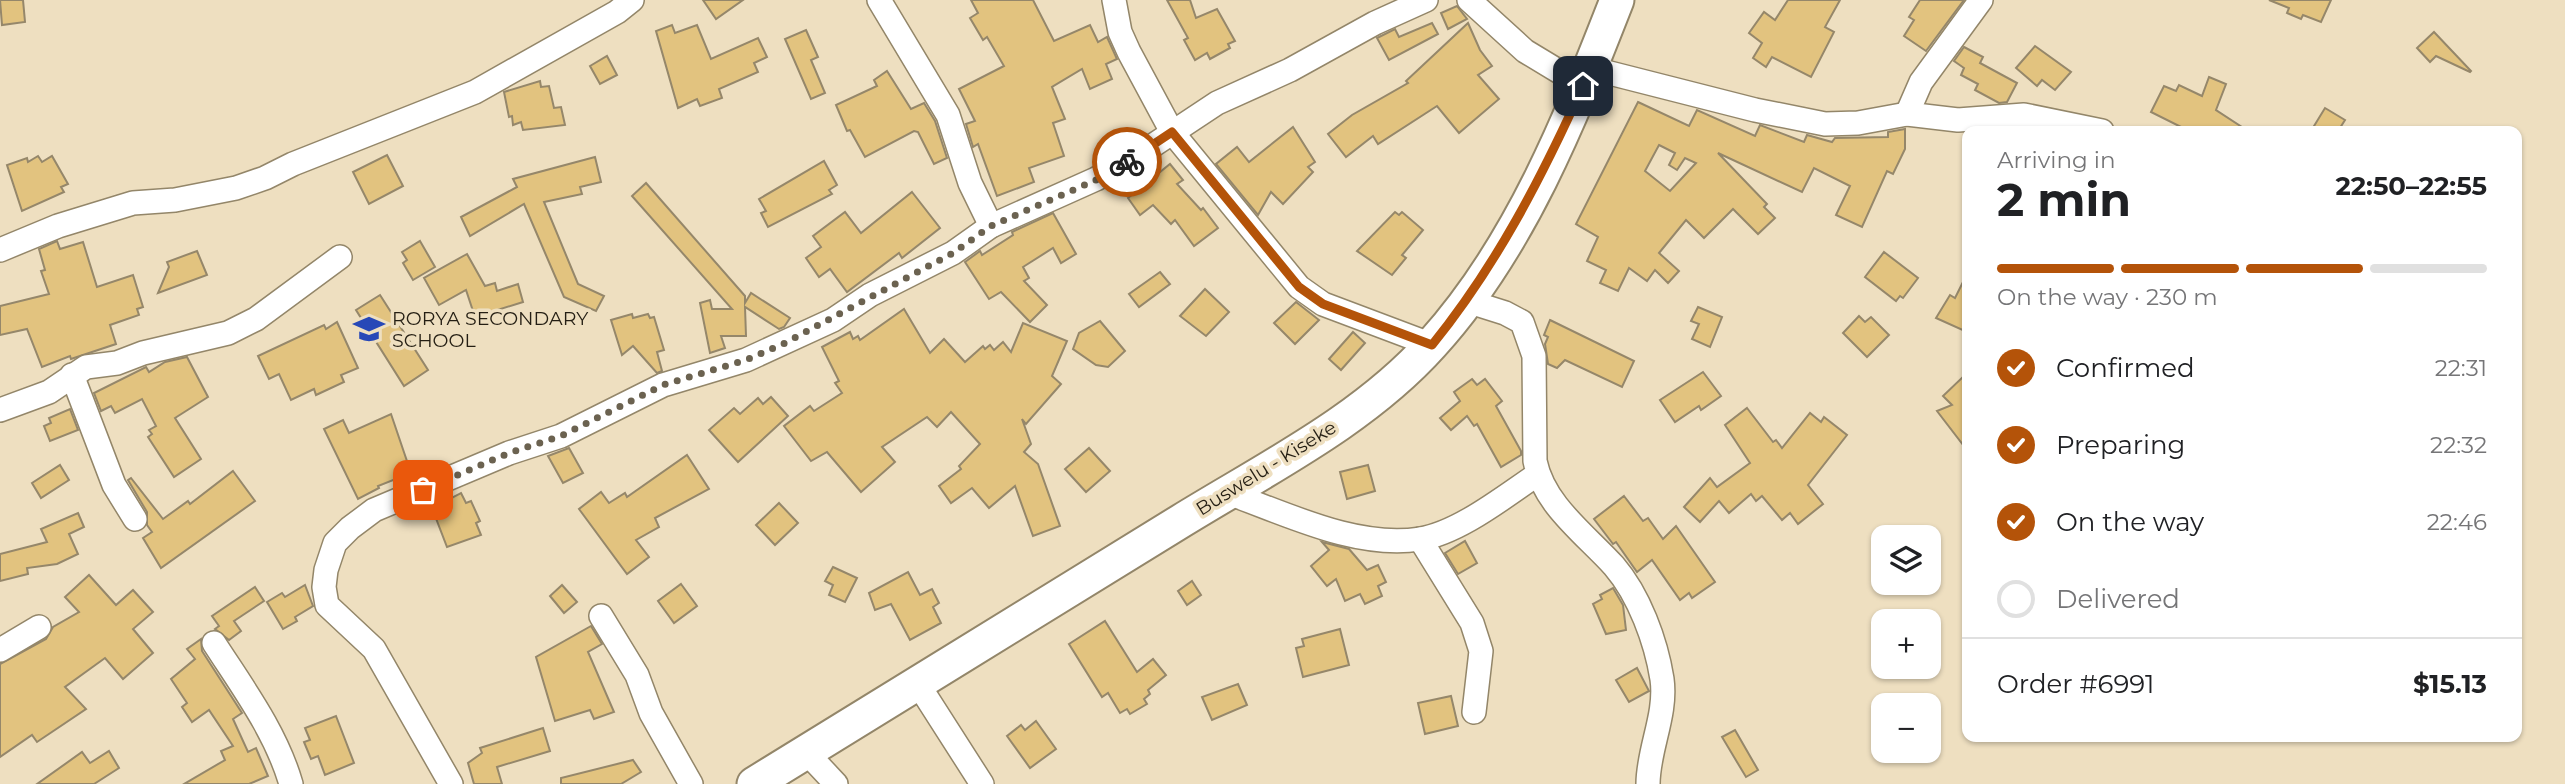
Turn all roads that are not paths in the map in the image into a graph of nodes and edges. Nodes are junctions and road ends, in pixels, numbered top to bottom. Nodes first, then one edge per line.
1 (632, 0) edge
2 (879, 0) edge
3 (1114, 0) edge
4 (1426, 0) edge
5 (1469, 0) edge
6 (1617, 0) edge
7 (1982, 0) edge
8 (1587, 77) junction
9 (1907, 114) junction
10 (2070, 126) edge
11 (1172, 132) junction
12 (991, 226) junction
13 (0, 250) edge
14 (340, 257) dead end
15 (1467, 301) junction
16 (1432, 345) junction
17 (72, 375) junction
18 (0, 410) edge
19 (1538, 474) junction
20 (1228, 493) junction
21 (135, 519) dead end
22 (1420, 539) junction
23 (601, 616) dead end
24 (39, 627) dead end
25 (214, 643) dead end
26 (0, 650) edge
27 (918, 684) junction
28 (1474, 712) dead end
29 (806, 752) junction
30 (291, 784) edge
31 (451, 784) edge
32 (691, 784) edge
33 (754, 784) edge
34 (836, 784) edge
35 (982, 784) edge
36 (1648, 784) edge

1 - 13 street
2 - 12 street
3 - 11 street
4 - 11 street
5 - 8 street
6 - 8 main road, Buswelu - Kiseke
7 - 9 street
8 - 9 street
8 - 15 main road, Buswelu - Kiseke
9 - 10 street
11 - 12 street
11 - 16 street
12 - 31 street
14 - 17 street
15 - 16 main road, Buswelu - Kiseke
15 - 19 street
16 - 20 main road, Buswelu - Kiseke
17 - 18 street
17 - 21 street
19 - 22 street
19 - 36 street
20 - 22 street
20 - 27 main road, Buswelu - Kiseke
22 - 28 street
23 - 32 street
24 - 26 street
25 - 30 street
27 - 29 main road, Buswelu - Kiseke
27 - 35 street
29 - 33 main road, Buswelu - Kiseke
29 - 34 street

